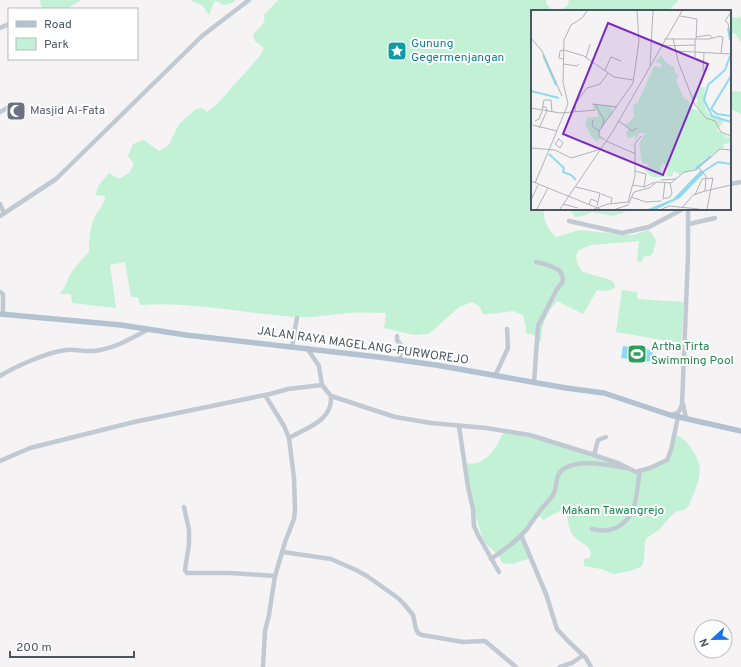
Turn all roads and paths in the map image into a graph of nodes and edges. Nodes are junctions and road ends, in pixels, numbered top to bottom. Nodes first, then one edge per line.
1 (248, 0) edge
2 (9, 107) dead end
3 (0, 112) edge
4 (741, 182) edge
5 (731, 184) edge
6 (0, 204) edge
7 (681, 210) edge
8 (688, 210) edge
9 (2, 215) edge
10 (715, 218) dead end
11 (569, 221) dead end
12 (689, 224) junction
13 (536, 262) dead end
14 (0, 292) edge
15 (2, 314) edge
16 (297, 318) dead end
17 (149, 329) junction
18 (507, 329) dead end
19 (397, 336) dead end
20 (292, 347) junction
21 (307, 348) junction
22 (400, 360) junction
23 (0, 376) edge
24 (495, 376) junction
25 (534, 383) junction
26 (322, 385) junction
27 (265, 395) junction
28 (331, 396) junction
29 (682, 401) junction
30 (670, 415) junction
31 (678, 417) junction
32 (686, 418) junction
33 (459, 426) junction
34 (741, 431) edge
35 (606, 437) dead end
36 (289, 438) junction
37 (594, 455) junction
38 (0, 461) edge
39 (628, 468) junction
40 (640, 471) junction
41 (184, 506) dead end
42 (592, 529) dead end
43 (521, 535) junction
44 (283, 552) junction
45 (491, 559) junction
46 (500, 572) dead end
47 (275, 576) junction
48 (582, 656) junction
49 (263, 667) edge
50 (516, 667) edge
51 (560, 667) edge
52 (591, 667) edge

1 - 9 street
2 - 3 street
4 - 5 street
6 - 9 street
7 - 11 street
8 - 12 street
10 - 12 street
12 - 29 street
13 - 25 street
14 - 15 street
15 - 17 main road, JALAN RAYA MAGELANG-PURWOREJO
16 - 20 street
17 - 20 main road, JALAN RAYA MAGELANG-PURWOREJO
17 - 23 street
18 - 24 street
19 - 22 street
20 - 21 main road, JALAN RAYA MAGELANG-PURWOREJO
21 - 22 main road, JALAN RAYA MAGELANG-PURWOREJO
21 - 26 street
22 - 24 main road, JALAN RAYA MAGELANG-PURWOREJO
24 - 25 main road, JALAN RAYA MAGELANG-PURWOREJO
25 - 30 main road, JALAN RAYA MAGELANG-PURWOREJO
26 - 27 street
26 - 28 street
27 - 36 street
27 - 38 street
28 - 33 street
28 - 36 street
29 - 30 street
29 - 32 street
30 - 31 main road, JALAN RAYA MAGELANG-PURWOREJO
31 - 32 main road, JALAN RAYA MAGELANG-PURWOREJO
31 - 40 street
32 - 34 main road, JALAN RAYA MAGELANG-PURWOREJO
33 - 37 street
33 - 45 street
35 - 37 street
36 - 44 street
37 - 39 street
39 - 40 street
39 - 43 street
40 - 42 street
41 - 47 street
43 - 45 street
43 - 48 street
44 - 47 street
44 - 50 street
45 - 46 street
47 - 49 street
48 - 51 street
48 - 52 street

